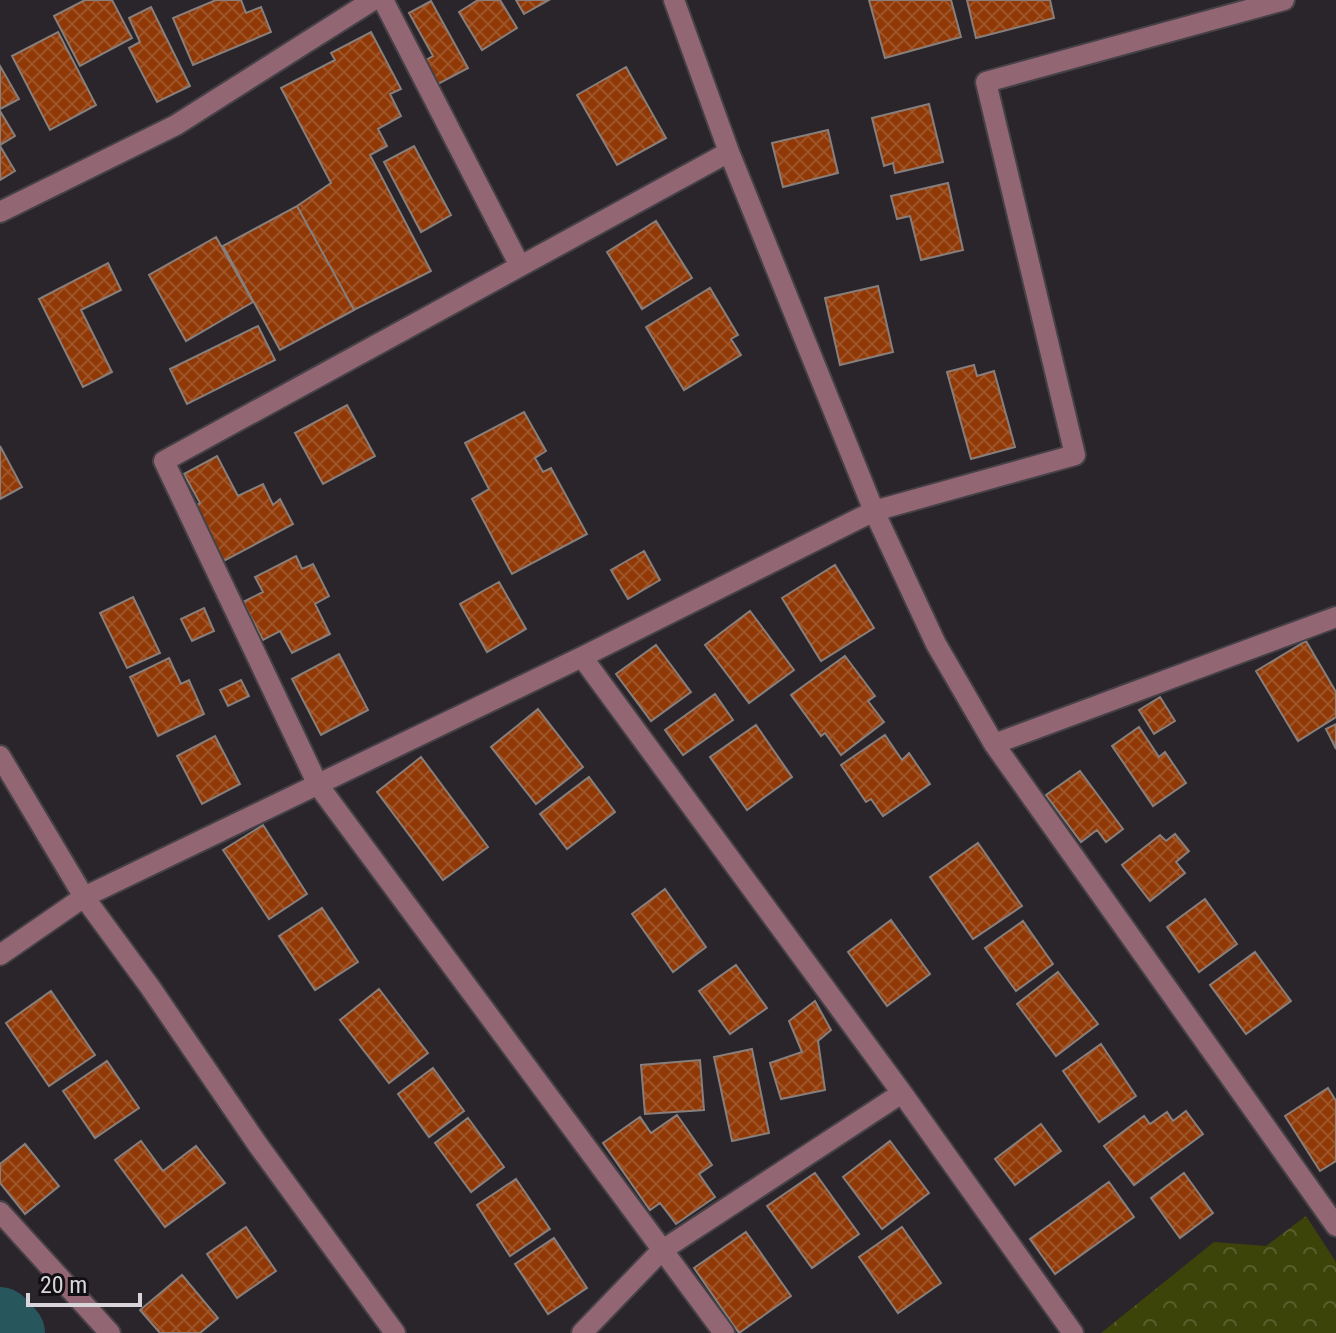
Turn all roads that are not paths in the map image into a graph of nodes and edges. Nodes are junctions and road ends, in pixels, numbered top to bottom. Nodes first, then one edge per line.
1 (373, 0) edge
2 (383, 0) edge
3 (674, 0) edge
4 (1284, 0) edge
5 (729, 152) junction
6 (0, 212) edge
7 (520, 266) junction
8 (874, 511) junction
9 (1336, 617) edge
10 (582, 657) junction
11 (994, 744) junction
12 (0, 756) edge
13 (318, 785) junction
14 (84, 897) junction
15 (0, 955) edge
16 (902, 1093) junction
17 (1329, 1198) edge
18 (0, 1212) edge
19 (1336, 1226) edge
20 (661, 1251) junction
21 (110, 1333) edge
22 (395, 1333) edge
23 (582, 1333) edge
24 (724, 1333) edge
25 (1073, 1333) edge

1 - 6 street
2 - 7 street
3 - 5 street
4 - 8 street
5 - 7 street
5 - 8 street
7 - 13 street
8 - 10 street
8 - 11 street
9 - 11 street
10 - 13 street
10 - 16 street
11 - 17 street
12 - 14 street
13 - 14 street
13 - 20 street
14 - 15 street
14 - 22 street
16 - 20 street
16 - 25 street
17 - 19 street
18 - 21 street
20 - 23 street
20 - 24 street

